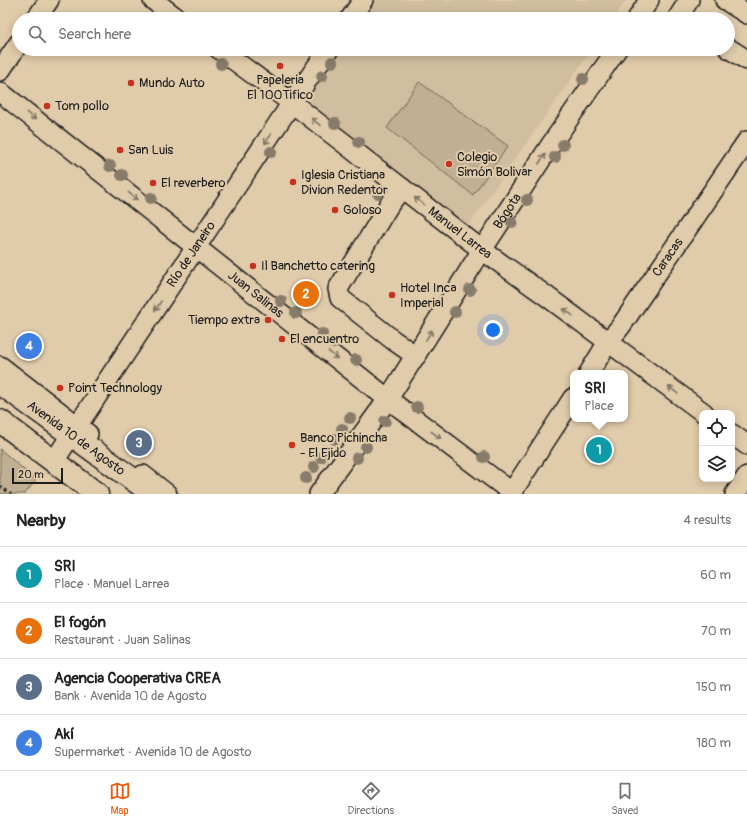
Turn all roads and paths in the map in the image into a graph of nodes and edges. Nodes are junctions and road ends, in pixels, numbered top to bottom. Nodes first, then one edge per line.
1 (48, 0) edge
2 (152, 0) edge
3 (363, 0) edge
4 (725, 0) edge
5 (40, 12) edge
6 (168, 12) edge
7 (355, 12) edge
8 (747, 14) edge
9 (735, 52) edge
10 (12, 53) edge
11 (228, 56) edge
12 (324, 56) edge
13 (612, 56) edge
14 (747, 60) edge
15 (0, 71) edge
16 (0, 92) edge
17 (292, 103) junction
18 (747, 141) edge
19 (402, 188) junction
20 (197, 247) junction
21 (482, 250) junction
22 (608, 342) junction
23 (416, 356) junction
24 (0, 366) edge
25 (591, 370) edge
26 (0, 382) edge
27 (384, 395) junction
28 (570, 403) edge
29 (700, 410) edge
30 (0, 421) edge
31 (75, 430) junction
32 (0, 434) edge
33 (735, 436) edge
34 (747, 445) edge
35 (54, 461) junction
36 (747, 476) edge
37 (0, 486) edge
38 (513, 493) edge
39 (11, 494) edge
40 (81, 494) edge
41 (97, 494) edge
42 (153, 494) edge
43 (167, 494) edge
44 (306, 494) edge
45 (319, 494) edge
46 (735, 494) edge

1 - 5 street
2 - 6 street
3 - 7 street
4 - 8 street
9 - 14 street
10 - 15 street
11 - 17 street, Manuel Larrea
12 - 17 street, Río de Janeiro
21 -> 13 street, Bógota
16 -> 20 street, Juan Salinas
19 -> 17 street, Manuel Larrea
17 -> 20 street, Río de Janeiro
18 - 22 street, Caracas
21 -> 19 street, Manuel Larrea
19 - 23 street
20 -> 27 street, Juan Salinas
20 -> 31 street, Río de Janeiro
22 -> 21 street, Manuel Larrea
23 -> 21 street, Bógota
22 - 25 street, Caracas
29 -> 22 street, Manuel Larrea
23 - 27 street, Bógota
24 - 31 street
26 - 31 main road, Avenida 10 de Agosto
27 -> 38 street, Juan Salinas
27 - 44 street, Bógota
27 - 45 street, Bógota
28 - 38 street
30 - 35 main road
31 - 35 street, Río de Janeiro
31 - 42 main road, Avenida 10 de Agosto
31 - 43 street
32 - 40 street
33 - 34 street
35 - 41 main road
36 - 46 street
37 - 39 path

